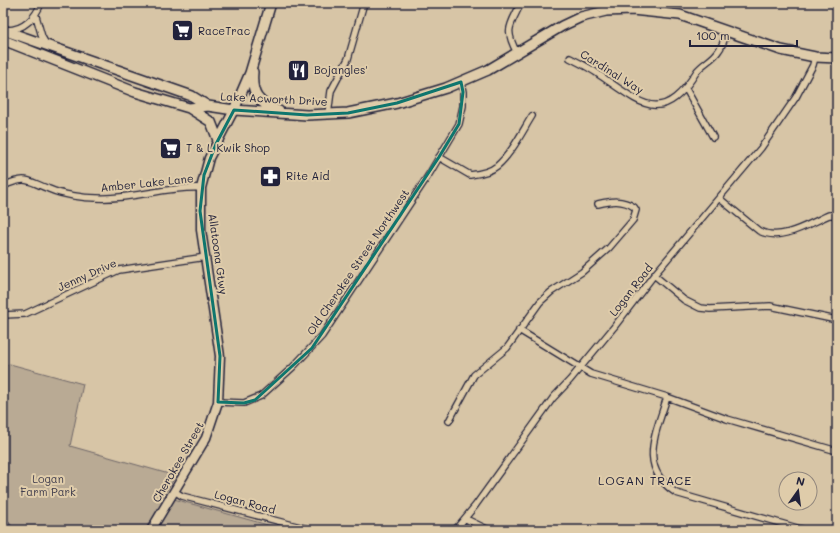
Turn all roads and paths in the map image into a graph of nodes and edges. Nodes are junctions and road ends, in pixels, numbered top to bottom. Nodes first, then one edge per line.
1 (41, 3) edge
2 (271, 3) edge
3 (364, 3) edge
4 (521, 3) edge
5 (36, 16) junction
6 (3, 30) edge
7 (727, 31) junction
8 (3, 40) edge
9 (49, 47) junction
10 (516, 53) junction
11 (815, 57) junction
12 (570, 58) dead end
13 (837, 58) edge
14 (253, 63) junction
15 (461, 82) junction
16 (686, 89) junction
17 (208, 106) junction
18 (189, 108) junction
19 (234, 110) junction
20 (286, 114) junction
21 (328, 115) junction
22 (532, 116) dead end
23 (713, 137) dead end
24 (218, 140) junction
25 (439, 157) junction
26 (3, 186) edge
27 (201, 188) junction
28 (719, 198) junction
29 (598, 204) dead end
30 (837, 215) edge
31 (206, 257) junction
32 (654, 274) junction
33 (3, 316) edge
34 (837, 320) edge
35 (519, 330) junction
36 (580, 368) junction
37 (667, 397) junction
38 (218, 402) junction
39 (449, 421) dead end
40 (837, 451) edge
41 (174, 491) junction
42 (466, 519) junction
43 (151, 530) edge
44 (312, 530) edge
45 (454, 530) edge
46 (489, 530) edge
47 (804, 530) edge

1 - 5 street
2 - 14 main road, Allatoona Gtwy
3 - 21 street
4 - 10 street
5 - 6 street
5 - 9 street
6 - 9 main road, Lake Acworth Drive
7 - 10 main road, Lake Acworth Drive
7 - 11 main road, Lake Acworth Drive
7 - 16 street, Cardinal Way
8 - 18 main road, Lake Acworth Drive
9 - 17 main road, Lake Acworth Drive
10 - 15 main road, Lake Acworth Drive
11 - 13 main road, Lake Acworth Drive
11 - 28 street, Logan Road
12 - 16 street, Cardinal Way
14 - 19 main road, Allatoona Gtwy
14 - 20 main road
15 - 21 main road, Lake Acworth Drive
15 - 25 street, Old Cherokee Street Northwest
16 - 23 street
17 - 18 main road, Lake Acworth Drive
17 - 19 main road, Lake Acworth Drive
18 - 24 main road
19 - 20 main road, Lake Acworth Drive
19 - 24 street, Allatoona Gtwy
20 - 21 main road, Lake Acworth Drive
22 - 25 street
24 - 27 street, Allatoona Gtwy
25 - 38 street, Old Cherokee Street Northwest
26 - 27 street, Amber Lake Lane
27 - 31 street, Allatoona Gtwy
28 - 30 street
28 - 32 street, Logan Road
29 - 35 street
31 - 33 street, Jenny Drive
31 - 38 street, Allatoona Gtwy
32 - 34 street
32 - 36 street, Logan Road
35 - 36 street
35 - 39 street
36 - 37 street
36 - 42 street, Logan Road
37 - 40 street
37 - 47 street
38 - 41 street, Cherokee Street
41 - 43 street, Cherokee Street
41 - 44 street, Logan Road
42 - 45 street, Logan Road
42 - 46 street

